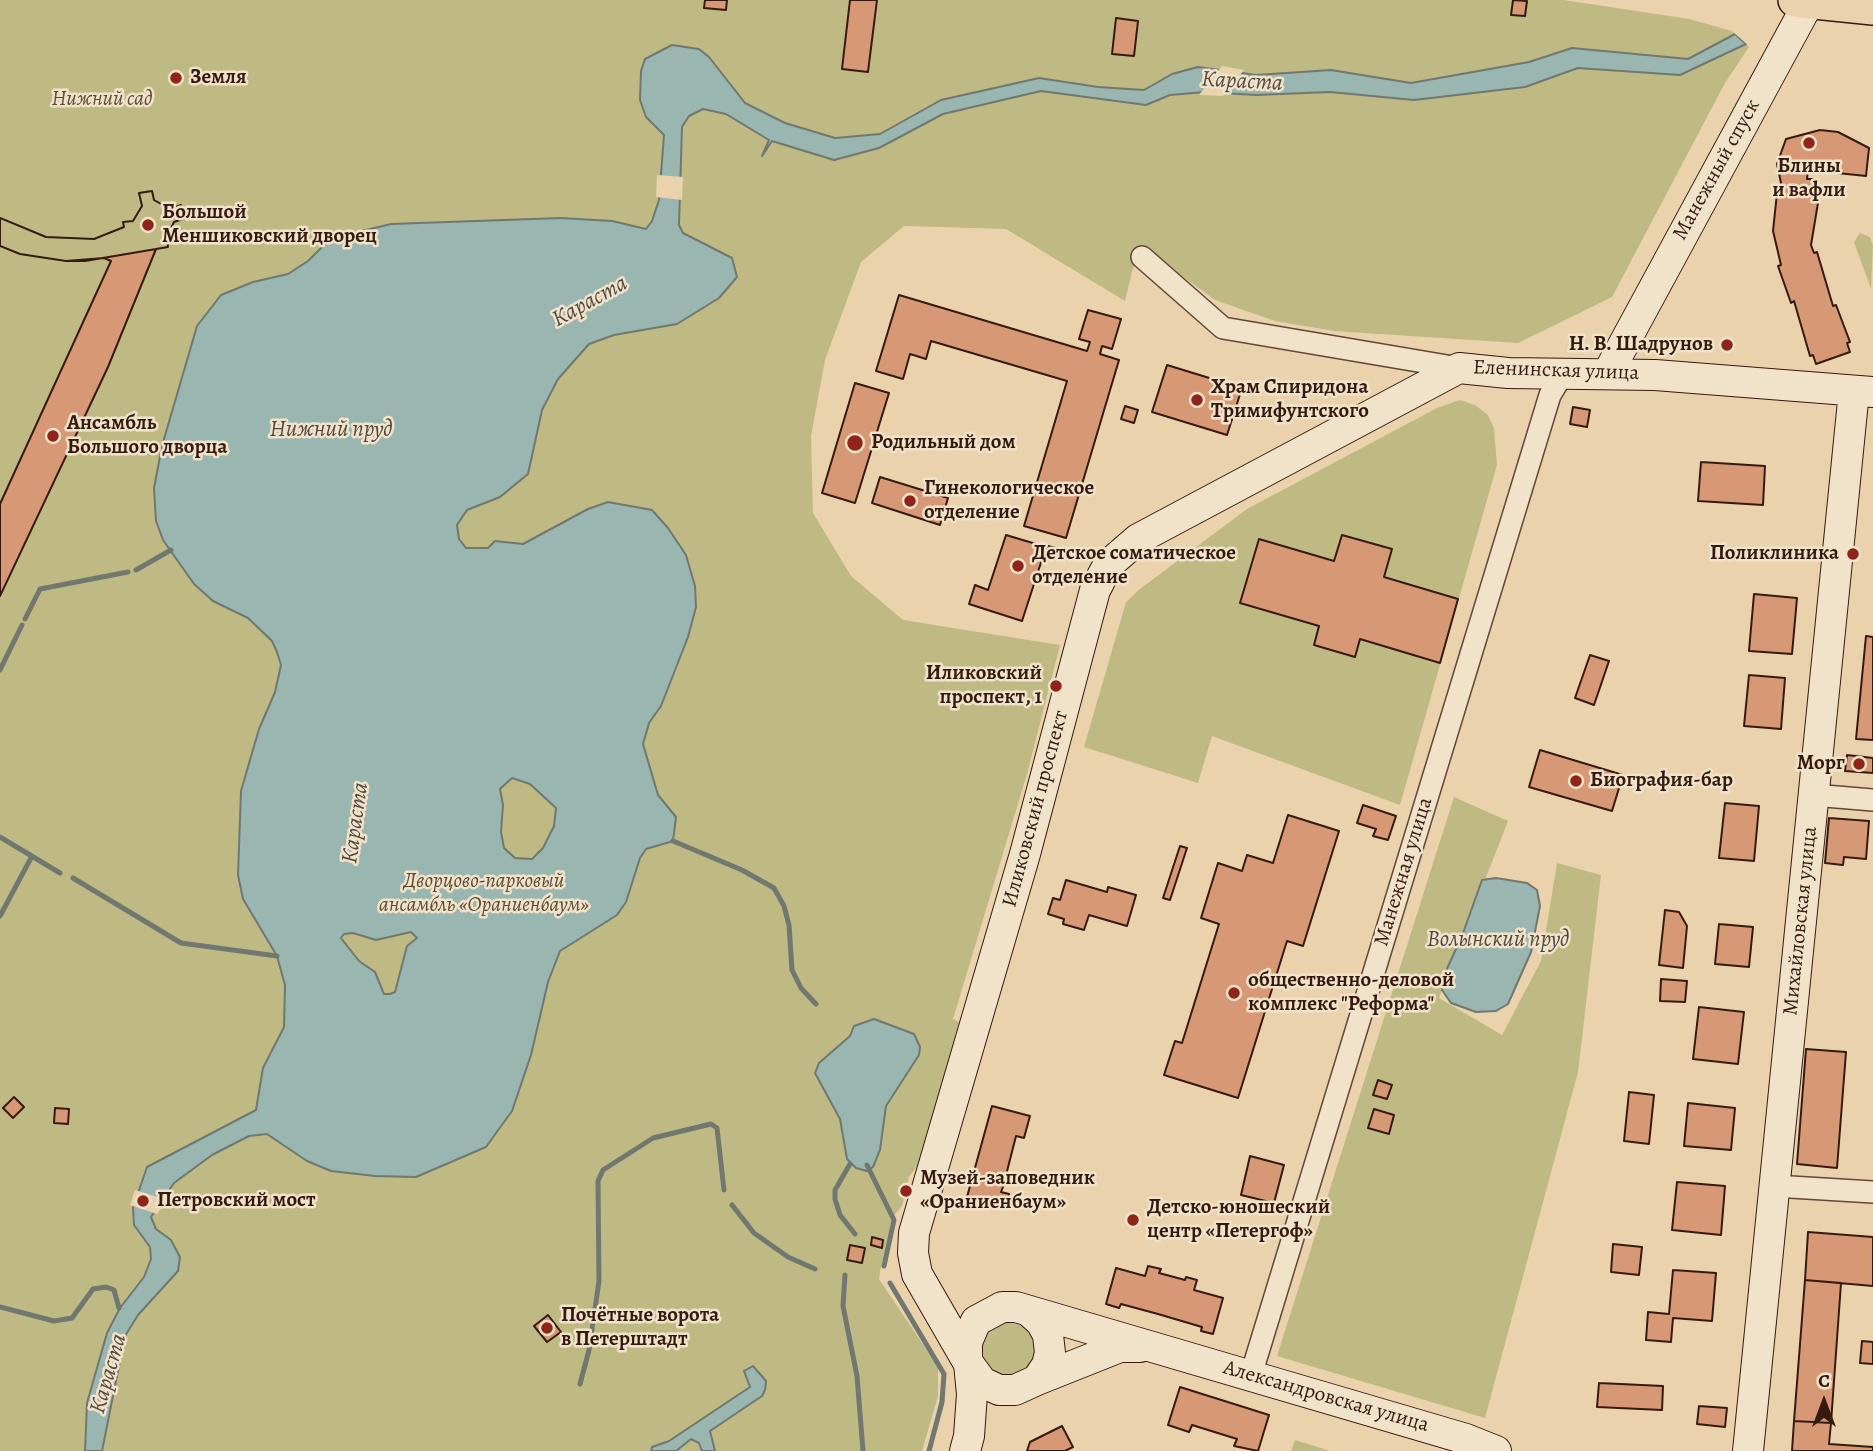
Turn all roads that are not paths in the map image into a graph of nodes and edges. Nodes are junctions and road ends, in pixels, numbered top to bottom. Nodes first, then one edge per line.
1 (1802, 1) edge
2 (1873, 8) edge
3 (1142, 257) dead end
4 (1624, 339) junction
5 (1459, 368) junction
6 (1564, 372) junction
7 (1608, 373) junction
8 (1863, 391) edge
9 (1813, 795) junction
10 (1873, 800) edge
11 (1774, 1186) junction
12 (1873, 1192) edge
13 (1023, 1310) junction
14 (1154, 1347) junction
15 (968, 1361) junction
16 (1251, 1375) junction
17 (1035, 1382) junction
18 (967, 1443) edge
19 (1496, 1451) edge
20 (1748, 1451) edge

1 - 2 main road
1 - 4 main road, Манежный спуск
3 - 5 street, Еленинская улица
4 - 6 main road
4 - 7 main road, Манежный спуск
5 - 6 main road, Еленинская улица
5 - 15 main road, Иликовский проспект
6 - 7 main road, Еленинская улица
6 - 16 street, Манежная улица
7 - 8 main road, Еленинская улица
8 - 9 main road, Михайловская улица
9 - 10 street
9 - 11 main road, Михайловская улица
11 - 12 street
11 - 20 main road, Михайловская улица
13 - 14 main road, Александровская улица
13 - 15 main road
13 - 17 main road
14 - 16 main road, Александровская улица
14 - 17 main road, Александровская улица
15 - 17 main road
15 - 18 main road, Иликовский проспект
16 - 19 main road, Александровская улица
17 - 18 main road, Иликовский проспект

